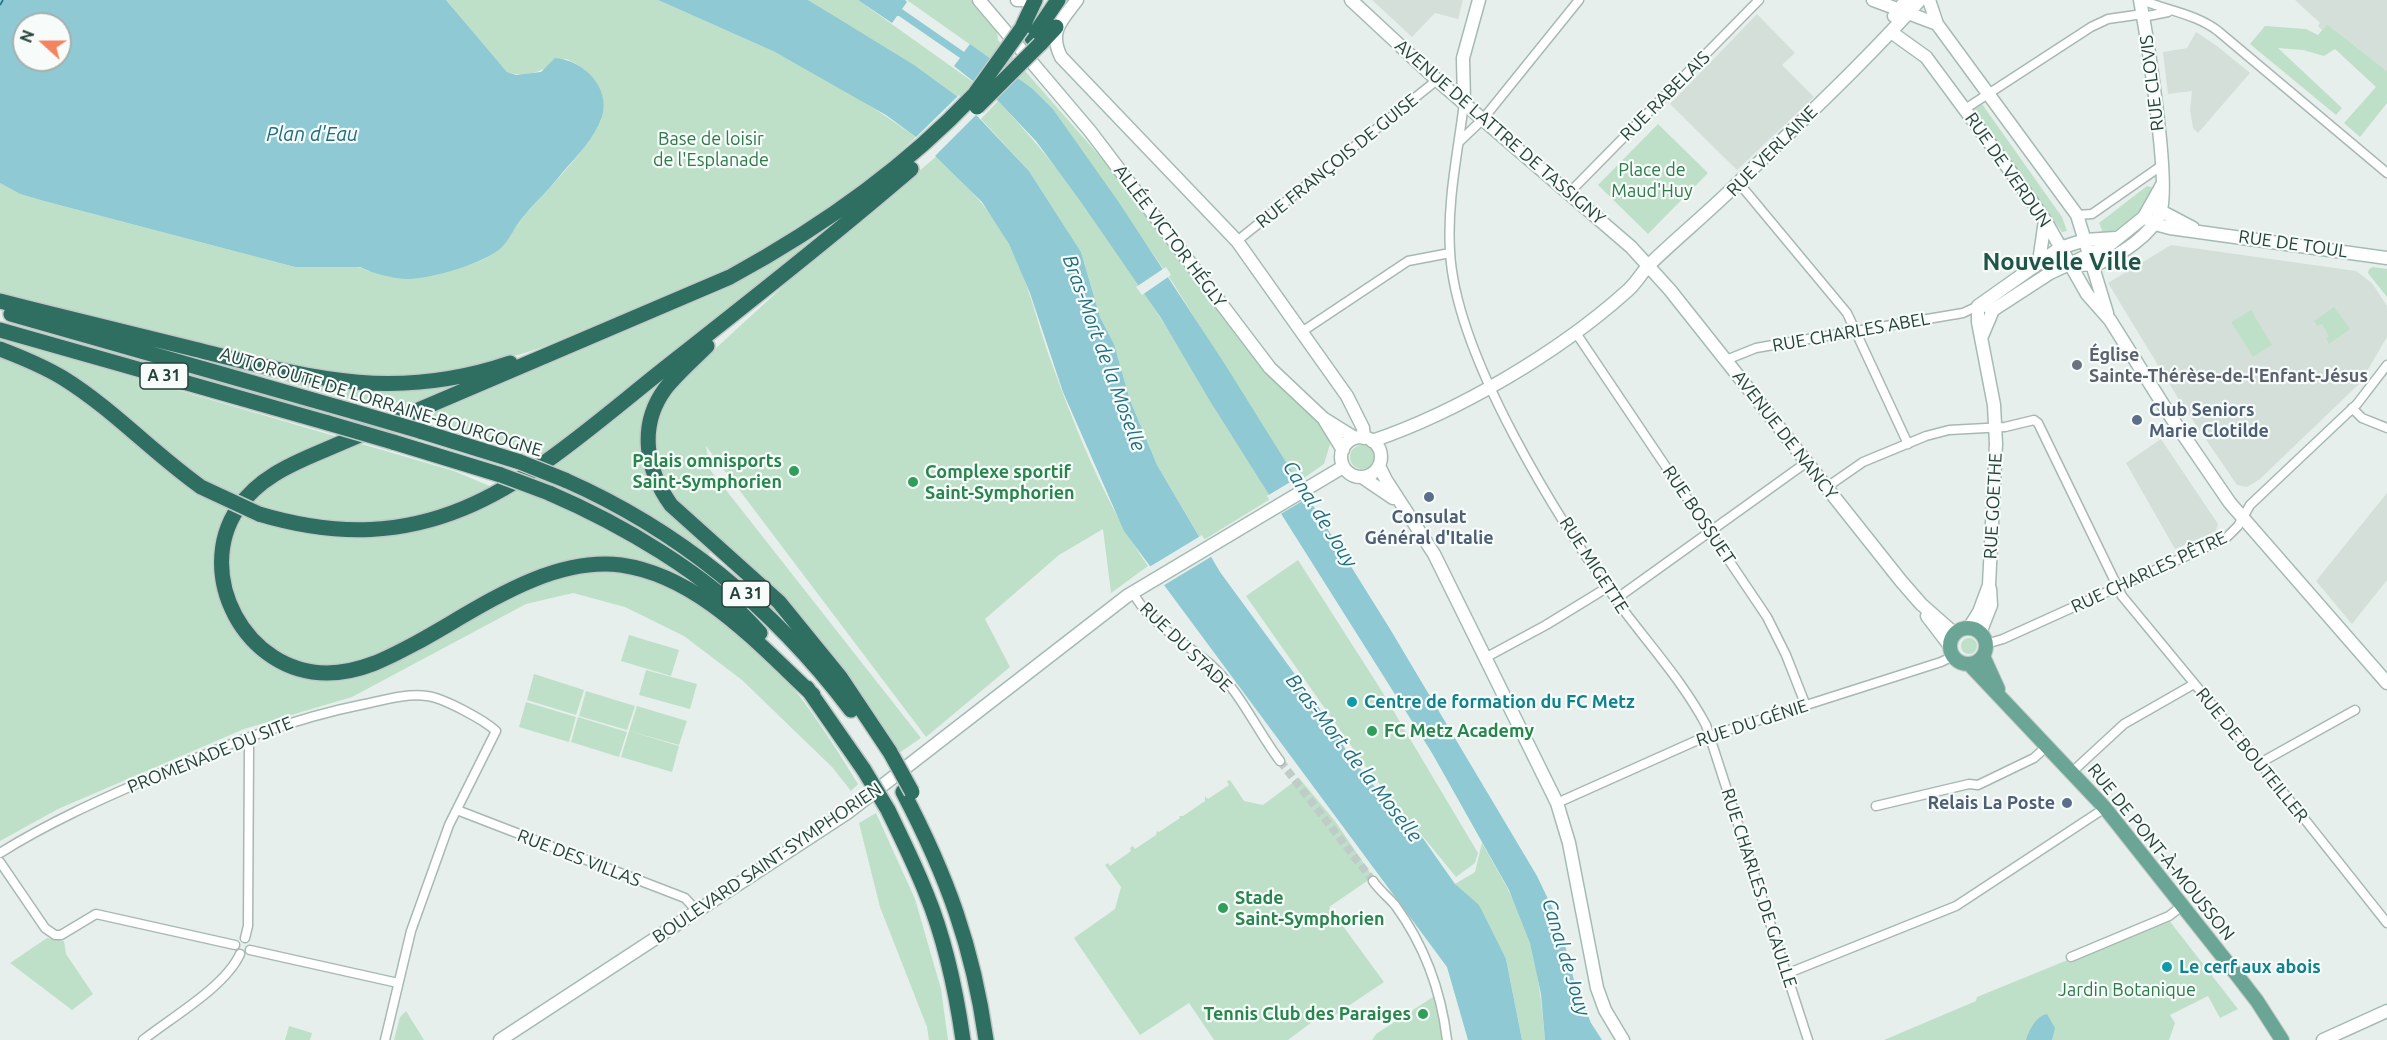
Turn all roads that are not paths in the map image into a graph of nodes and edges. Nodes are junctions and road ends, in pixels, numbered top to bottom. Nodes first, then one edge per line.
1 (979, 0) edge
2 (1017, 0) edge
3 (1028, 0) edge
4 (1035, 0) edge
5 (1051, 0) edge
6 (1058, 0) edge
7 (1077, 0) edge
8 (1351, 0) edge
9 (1479, 0) edge
10 (1579, 0) edge
11 (1760, 0) edge
12 (1873, 0) edge
13 (1906, 0) edge
14 (1920, 0) edge
15 (1929, 0) edge
16 (2141, 0) edge
17 (1902, 12) junction
18 (2168, 12) junction
19 (2143, 15) junction
20 (1937, 24) junction
21 (1056, 27) junction
22 (1891, 32) junction
23 (1029, 39) junction
24 (1437, 80) junction
25 (1988, 93) junction
26 (975, 101) junction
27 (1464, 103) junction
28 (1965, 109) junction
29 (1483, 119) junction
30 (1459, 142) junction
31 (2161, 166) junction
32 (903, 169) junction
33 (2387, 173) edge
34 (1738, 182) junction
35 (1569, 193) junction
36 (2156, 209) junction
37 (2077, 215) junction
38 (2144, 217) junction
39 (2044, 220) junction
40 (2155, 224) junction
41 (2200, 231) junction
42 (2116, 238) junction
43 (2085, 240) junction
44 (1237, 241) junction
45 (2061, 248) junction
46 (1450, 254) junction
47 (2387, 258) edge
48 (2090, 260) junction
49 (2039, 262) junction
50 (2070, 265) junction
51 (1648, 266) junction
52 (0, 301) edge
53 (1978, 306) junction
54 (742, 309) junction
55 (0, 310) edge
56 (1993, 310) junction
57 (2110, 320) junction
58 (626, 322) junction
59 (0, 330) edge
60 (1303, 331) junction
61 (1855, 331) junction
62 (1576, 333) junction
63 (1982, 337) junction
64 (0, 349) edge
65 (1726, 360) junction
66 (2387, 365) edge
67 (1490, 386) junction
68 (2352, 408) junction
69 (1323, 418) junction
70 (1996, 427) junction
71 (1409, 428) junction
72 (2387, 428) edge
73 (1364, 439) junction
74 (1908, 444) junction
75 (1343, 450) junction
76 (1380, 460) junction
77 (1807, 462) junction
78 (1343, 467) junction
79 (1362, 477) junction
80 (1827, 487) junction
81 (1401, 504) junction
82 (2242, 518) junction
83 (1710, 532) junction
84 (1608, 587) junction
85 (2117, 588) junction
86 (1137, 590) junction
87 (1616, 599) junction
88 (1979, 640) junction
89 (1952, 645) junction
90 (1485, 658) junction
91 (1969, 664) junction
92 (2387, 683) edge
93 (2194, 684) junction
94 (813, 695) junction
95 (2001, 696) junction
96 (1806, 706) junction
97 (2355, 710) dead end
98 (1710, 736) junction
99 (245, 738) junction
100 (2047, 746) junction
101 (887, 754) junction
102 (1280, 761) tunnel mouth
103 (2260, 764) junction
104 (2072, 772) junction
105 (1557, 803) junction
106 (1876, 806) dead end
107 (2105, 808) junction
108 (457, 810) junction
109 (0, 853) edge
110 (0, 862) edge
111 (1373, 881) tunnel mouth
112 (2183, 905) junction
113 (697, 911) junction
114 (2387, 923) edge
115 (244, 938) junction
116 (235, 945) junction
117 (250, 950) junction
118 (240, 954) junction
119 (2071, 957) dead end
120 (1786, 974) junction
121 (398, 983) junction
122 (2387, 1011) edge
123 (2356, 1028) junction
124 (143, 1040) edge
125 (385, 1040) edge
126 (500, 1040) edge
127 (963, 1040) edge
128 (986, 1040) edge
129 (1447, 1040) edge
130 (1623, 1040) edge
131 (1808, 1040) edge
132 (2282, 1040) edge
133 (2323, 1040) edge
134 (2341, 1040) edge

1 - 23 main road, ALLÉE VICTOR HÉGLY
2 - 3 main road
4 - 23 highway
5 - 23 highway
6 - 23 highway
7 - 21 main road
8 - 24 main road, AVENUE DE LATTRE DE TASSIGNY
9 - 27 main road
10 - 29 street
11 - 35 street, RUE RABELAIS
12 - 17 main road
13 - 17 main road
14 - 17 main road
15 - 20 main road, RUE DE VERDUN
16 - 18 street
16 - 19 main road, RUE CLOVIS
17 - 20 main road
17 - 22 main road
18 - 19 street
18 - 33 street
19 - 25 street
19 - 31 main road, RUE CLOVIS
20 - 25 main road, RUE DE VERDUN
21 - 23 highway
21 - 44 main road
22 - 28 main road, RUE DE VERDUN
22 - 34 main road, RUE VERLAINE
23 - 26 highway, bridge
23 - 26 highway, bridge
23 - 69 main road, ALLÉE VICTOR HÉGLY
24 - 27 main road, AVENUE DE LATTRE DE TASSIGNY
24 - 44 street, RUE FRANÇOIS DE GUISE
25 - 28 street
25 - 37 main road, RUE DE VERDUN
26 - 32 highway
27 - 29 main road, AVENUE DE LATTRE DE TASSIGNY
27 - 30 street, RUE MIGETTE
28 - 39 main road, RUE DE VERDUN
29 - 30 street
29 - 35 main road, AVENUE DE LATTRE DE TASSIGNY
30 - 46 street, RUE MIGETTE
31 - 36 main road, RUE CLOVIS
31 - 37 street
32 - 54 highway
32 - 58 highway
34 - 51 main road, RUE VERLAINE
34 - 61 street
35 - 51 main road, AVENUE DE LATTRE DE TASSIGNY
36 - 38 main road
36 - 40 main road
36 - 41 main road, RUE DE TOUL
37 - 43 main road, RUE DE VERDUN
38 - 40 main road, RUE DE TOUL
38 - 42 main road
39 - 45 main road, RUE DE VERDUN
39 - 49 main road
40 - 41 main road, RUE DE TOUL
40 - 48 main road
41 - 47 main road, RUE DE TOUL
42 - 43 main road
42 - 48 main road
43 - 45 main road
43 - 48 main road, RUE DE VERDUN
44 - 60 main road
45 - 49 main road
45 - 50 main road, RUE DE VERDUN
46 - 60 street
46 - 67 street, RUE MIGETTE
48 - 50 main road
48 - 57 main road, RUE DE VERDUN
49 - 53 main road
50 - 56 main road
50 - 57 main road, RUE DE VERDUN
51 - 62 main road, RUE VERLAINE
51 - 65 main road, AVENUE DE NANCY
52 - 58 highway
53 - 56 street
53 - 61 street, RUE CHARLES ABEL
53 - 63 main road, RUE GOETHE
54 - 64 highway, bridge
54 - 101 highway
55 - 101 highway, AUTOROUTE DE LORRAINE-BOURGOGNE / A 31, bridge
56 - 63 main road
57 - 82 main road, RUE DE VERDUN
58 - 94 highway
59 - 94 highway, AUTOROUTE DE LORRAINE-BOURGOGNE / A 31, bridge
60 - 73 main road
61 - 65 street, RUE CHARLES ABEL
61 - 74 street
62 - 67 main road, RUE VERLAINE
62 - 83 street, RUE BOSSUET
63 - 70 main road, RUE GOETHE
65 - 77 main road, AVENUE DE NANCY
66 - 68 street, RUE CHARLES PÊTRE
67 - 71 main road, RUE VERLAINE
67 - 84 street, RUE MIGETTE
68 - 72 street
68 - 82 street, RUE CHARLES PÊTRE
69 - 73 main road, ALLÉE VICTOR HÉGLY
69 - 75 main road, ALLÉE VICTOR HÉGLY
70 - 74 street
70 - 85 street, RUE DE BOUTEILLER
70 - 88 main road, RUE GOETHE
71 - 73 main road
71 - 76 main road
73 - 75 main road
73 - 76 main road
74 - 80 street
75 - 78 main road
76 - 79 main road
76 - 81 main road
77 - 80 main road, AVENUE DE NANCY
77 - 83 street
78 - 79 main road
78 - 86 main road, BOULEVARD SAINT-SYMPHORIEN
79 - 81 main road
80 - 89 main road, AVENUE DE NANCY
81 - 90 main road
82 - 85 street, RUE CHARLES PÊTRE
82 - 92 main road, RUE DE VERDUN
83 - 87 street
83 - 96 street, RUE BOSSUET
84 - 87 street, RUE MIGETTE
84 - 90 street
85 - 88 street, RUE CHARLES PÊTRE
85 - 93 street, RUE DE BOUTEILLER
86 - 102 street, RUE DU STADE
86 - 113 main road, BOULEVARD SAINT-SYMPHORIEN
87 - 98 street, RUE MIGETTE
88 - 89 main road
88 - 91 main road
88 - 95 main road, RUE DE PONT-À-MOUSSON
89 - 91 main road, RUE DE PONT-À-MOUSSON
89 - 96 street, RUE DU GÉNIE
90 - 105 main road
91 - 95 main road, RUE DE PONT-À-MOUSSON
93 - 103 street, RUE DE BOUTEILLER
93 - 104 street
94 - 127 highway, AUTOROUTE DE LORRAINE-BOURGOGNE / A 31, bridge
95 - 100 main road, RUE DE PONT-À-MOUSSON
96 - 98 street, RUE DU GÉNIE
97 - 103 street
98 - 105 street, RUE DU GÉNIE
98 - 120 street, RUE CHARLES DE GAULLE
99 - 108 street, PROMENADE DU SITE
99 - 109 street, PROMENADE DU SITE
99 - 115 street
100 - 104 main road, RUE DE PONT-À-MOUSSON
100 - 106 street
101 - 128 highway, bridge
103 - 114 street, RUE DE BOUTEILLER
104 - 107 main road, RUE DE PONT-À-MOUSSON
105 - 130 main road
107 - 112 main road, RUE DE PONT-À-MOUSSON
107 - 120 street
108 - 113 street, RUE DES VILLAS
108 - 121 street
110 - 116 street
111 - 129 street
112 - 119 street
112 - 132 main road, RUE DE PONT-À-MOUSSON
113 - 126 main road, BOULEVARD SAINT-SYMPHORIEN
115 - 116 street
115 - 117 street
116 - 118 street
117 - 118 street
117 - 121 street
118 - 124 street
120 - 131 street, RUE CHARLES DE GAULLE
121 - 125 street
122 - 123 main road
123 - 133 main road
123 - 134 main road

